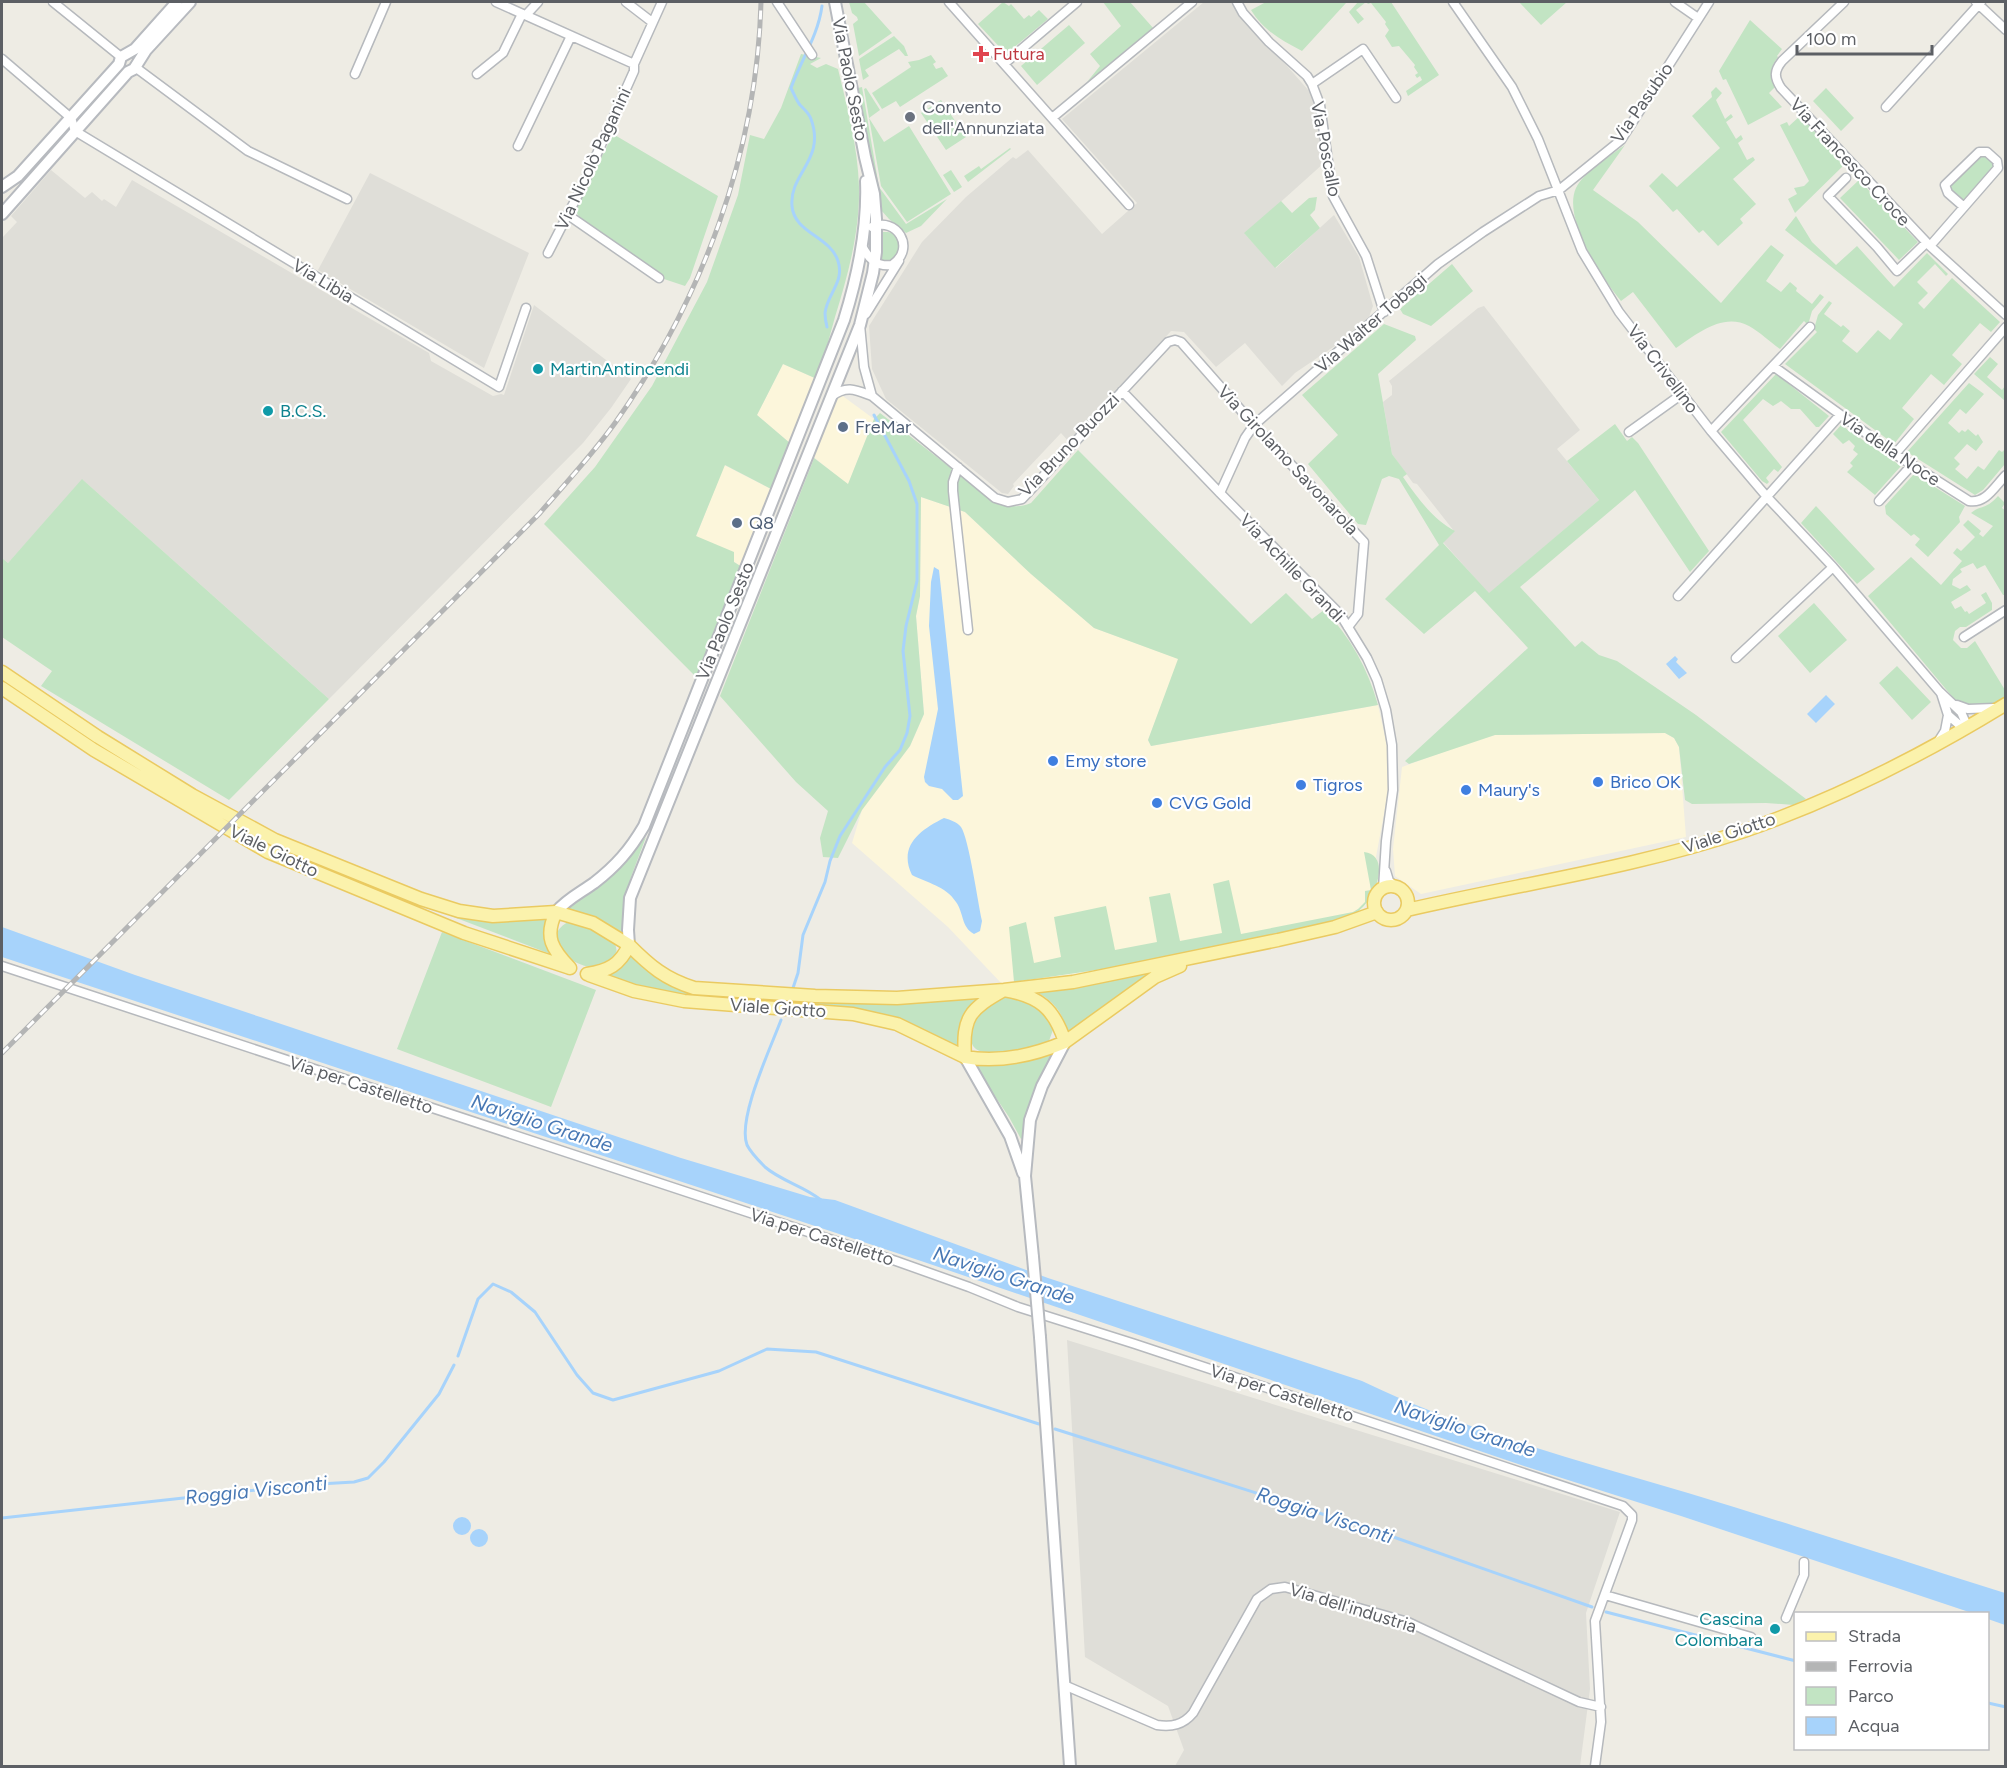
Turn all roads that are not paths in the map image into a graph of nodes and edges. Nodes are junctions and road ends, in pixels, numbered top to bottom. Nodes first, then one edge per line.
1 (52, 2) edge
2 (177, 2) edge
3 (190, 2) edge
4 (386, 2) edge
5 (496, 2) edge
6 (538, 2) edge
7 (626, 2) edge
8 (662, 2) edge
9 (777, 2) edge
10 (835, 2) edge
11 (949, 2) edge
12 (1077, 2) edge
13 (1192, 2) edge
14 (1237, 2) edge
15 (1453, 2) edge
16 (1675, 2) edge
17 (1709, 2) edge
18 (1844, 2) edge
19 (1978, 2) edge
20 (524, 14) junction
21 (1698, 18) junction
22 (652, 22) junction
23 (2006, 30) edge
24 (571, 36) junction
25 (812, 55) dead end
26 (2, 59) edge
27 (128, 63) junction
28 (634, 64) junction
29 (1004, 64) junction
30 (355, 74) dead end
31 (477, 74) dead end
32 (1312, 84) junction
33 (1396, 98) dead end
34 (1886, 107) dead end
35 (71, 118) junction
36 (1052, 118) junction
37 (75, 131) junction
38 (518, 146) dead end
39 (865, 157) junction
40 (1846, 178) dead end
41 (2, 187) edge
42 (1559, 190) junction
43 (347, 199) dead end
44 (1129, 205) dead end
45 (1964, 207) junction
46 (2, 214) edge
47 (568, 215) junction
48 (877, 225) junction
49 (862, 240) junction
50 (1928, 244) junction
51 (548, 252) dead end
52 (899, 261) junction
53 (874, 263) junction
54 (659, 279) dead end
55 (526, 308) dead end
56 (1384, 312) junction
57 (2006, 315) edge
58 (860, 325) junction
59 (1810, 327) dead end
60 (2006, 327) edge
61 (1175, 340) joint
62 (1773, 366) junction
63 (1122, 391) junction
64 (1682, 394) junction
65 (872, 396) junction
66 (829, 398) junction
67 (1840, 415) junction
68 (1254, 425) junction
69 (1711, 431) junction
70 (1629, 432) dead end
71 (1895, 454) junction
72 (1912, 465) junction
73 (958, 467) junction
74 (2006, 475) edge
75 (1220, 493) junction
76 (1767, 497) junction
77 (1880, 501) dead end
78 (1833, 567) junction
79 (1678, 596) dead end
80 (2006, 610) edge
81 (1348, 627) junction
82 (968, 630) dead end
83 (1964, 637) dead end
84 (1736, 658) dead end
85 (2, 672) edge
86 (2, 688) edge
87 (1941, 692) junction
88 (1953, 704) junction
89 (2002, 706) edge
90 (1948, 715) junction
91 (1964, 729) junction
92 (1937, 744) junction
93 (1385, 868) junction
94 (1400, 890) junction
95 (1379, 894) junction
96 (1432, 904) junction
97 (1407, 910) junction
98 (556, 912) junction
99 (1377, 912) junction
100 (1352, 920) junction
101 (629, 945) junction
102 (1209, 954) junction
103 (2, 966) edge
104 (570, 968) junction
105 (587, 974) junction
106 (1004, 990) junction
107 (1065, 1042) junction
108 (965, 1057) junction
109 (1024, 1176) junction
110 (1803, 1562) dead end
111 (1605, 1595) junction
112 (1786, 1618) dead end
113 (1751, 1637) dead end
114 (1064, 1685) junction
115 (1600, 1707) junction
116 (1070, 1767) edge
117 (1595, 1767) edge

1 - 27 street
2 - 27 street
3 - 27 street
4 - 30 street
5 - 20 street
6 - 20 street
7 - 22 street
8 - 22 street, Via Nicolò Paganini
9 - 25 street
10 - 39 street, Via Paolo Sesto
11 - 29 street
12 - 29 street
13 - 36 street
14 - 32 street, Via Poscallo
15 - 42 street, Via Crivellino
16 - 21 street
17 - 21 street, Via Pasubio
18 - 50 street, Via Francesco Croce
19 - 23 street
19 - 34 street
20 - 24 street
20 - 31 street
21 - 42 street, Via Pasubio
22 - 28 street, Via Nicolò Paganini
24 - 28 street
24 - 38 street
26 - 35 street
27 - 35 street
27 - 37 street
27 - 43 street
28 - 47 street, Via Nicolò Paganini
29 - 36 street
32 - 33 street, Via Poscallo
32 - 56 street, Via Poscallo
35 - 37 street
35 - 41 street
36 - 44 street
37 - 46 street
37 - 55 street, Via Libia
39 - 48 street, Via Paolo Sesto
39 - 49 street, Via Paolo Sesto
40 - 50 street
42 - 56 street, Via Walter Tobagi
42 - 64 street, Via Crivellino
45 - 45 street
45 - 50 street
47 - 51 street, Via Nicolò Paganini
47 - 54 street
48 - 49 street
48 - 52 street
48 - 53 street, Via Paolo Sesto
49 - 53 street
49 - 98 street, Via Paolo Sesto
50 - 57 street, Via Francesco Croce
52 - 53 street
52 - 58 street, Via Paolo Sesto
53 - 58 street, Via Paolo Sesto
56 - 68 street, Via Walter Tobagi
58 - 65 street
58 - 66 street, Via Paolo Sesto
59 - 62 street
60 - 71 street
61 - 63 street, Via Bruno Buozzi
61 - 68 street, Via Girolamo Savonarola
62 - 67 street, Via della Noce
62 - 69 street
63 - 73 street, Via Bruno Buozzi
63 - 75 street, Via Achille Grandi
64 - 69 street, Via Crivellino
64 - 70 street
65 - 66 street, Via Bruno Buozzi
65 - 73 street, Via Bruno Buozzi
66 - 101 street, Via Paolo Sesto
67 - 71 street, Via della Noce
67 - 76 street
68 - 75 street, Via Walter Tobagi
68 - 81 street, Via Girolamo Savonarola
69 - 76 street, Via Crivellino
71 - 72 street, Via della Noce
72 - 74 street, Via della Noce
72 - 77 street
73 - 82 street
75 - 81 street, Via Achille Grandi
76 - 78 street, Via Crivellino
76 - 79 street
78 - 84 street
78 - 87 street, Via Crivellino
80 - 83 street
81 - 93 street, Via Achille Grandi
85 - 98 main road, Viale Giotto
86 - 104 main road, Viale Giotto
87 - 88 street, Via Crivellino
87 - 90 street, Via Crivellino
88 - 89 street
88 - 91 street, Via Crivellino
89 - 91 main road, Viale Giotto
90 - 91 street
90 - 92 street
91 - 92 main road, Viale Giotto
92 - 96 main road, Viale Giotto
93 - 94 street
93 - 95 street, Via Achille Grandi
94 - 95 main road
94 - 96 main road
94 - 97 main road
95 - 99 main road
95 - 100 main road, Viale Giotto
96 - 97 main road, Viale Giotto
97 - 99 main road, Viale Giotto
98 - 101 main road, Viale Giotto
98 - 104 main road
99 - 100 main road, Viale Giotto
100 - 102 main road, Viale Giotto
101 - 105 main road
101 - 106 main road, Viale Giotto
102 - 106 main road, Viale Giotto
102 - 107 main road, Viale Giotto
103 - 111 street, Via per Castelletto
104 - 105 main road, Viale Giotto
105 - 108 main road, Viale Giotto
106 - 107 main road, Viale Giotto
106 - 108 main road, Viale Giotto
107 - 108 main road, Viale Giotto
107 - 109 street
108 - 109 street
109 - 114 street, bridge
110 - 112 street
111 - 113 street
111 - 115 street, Via per Castelletto
114 - 115 street, Via dell'industria
114 - 116 street
115 - 117 street, Via per Castelletto

